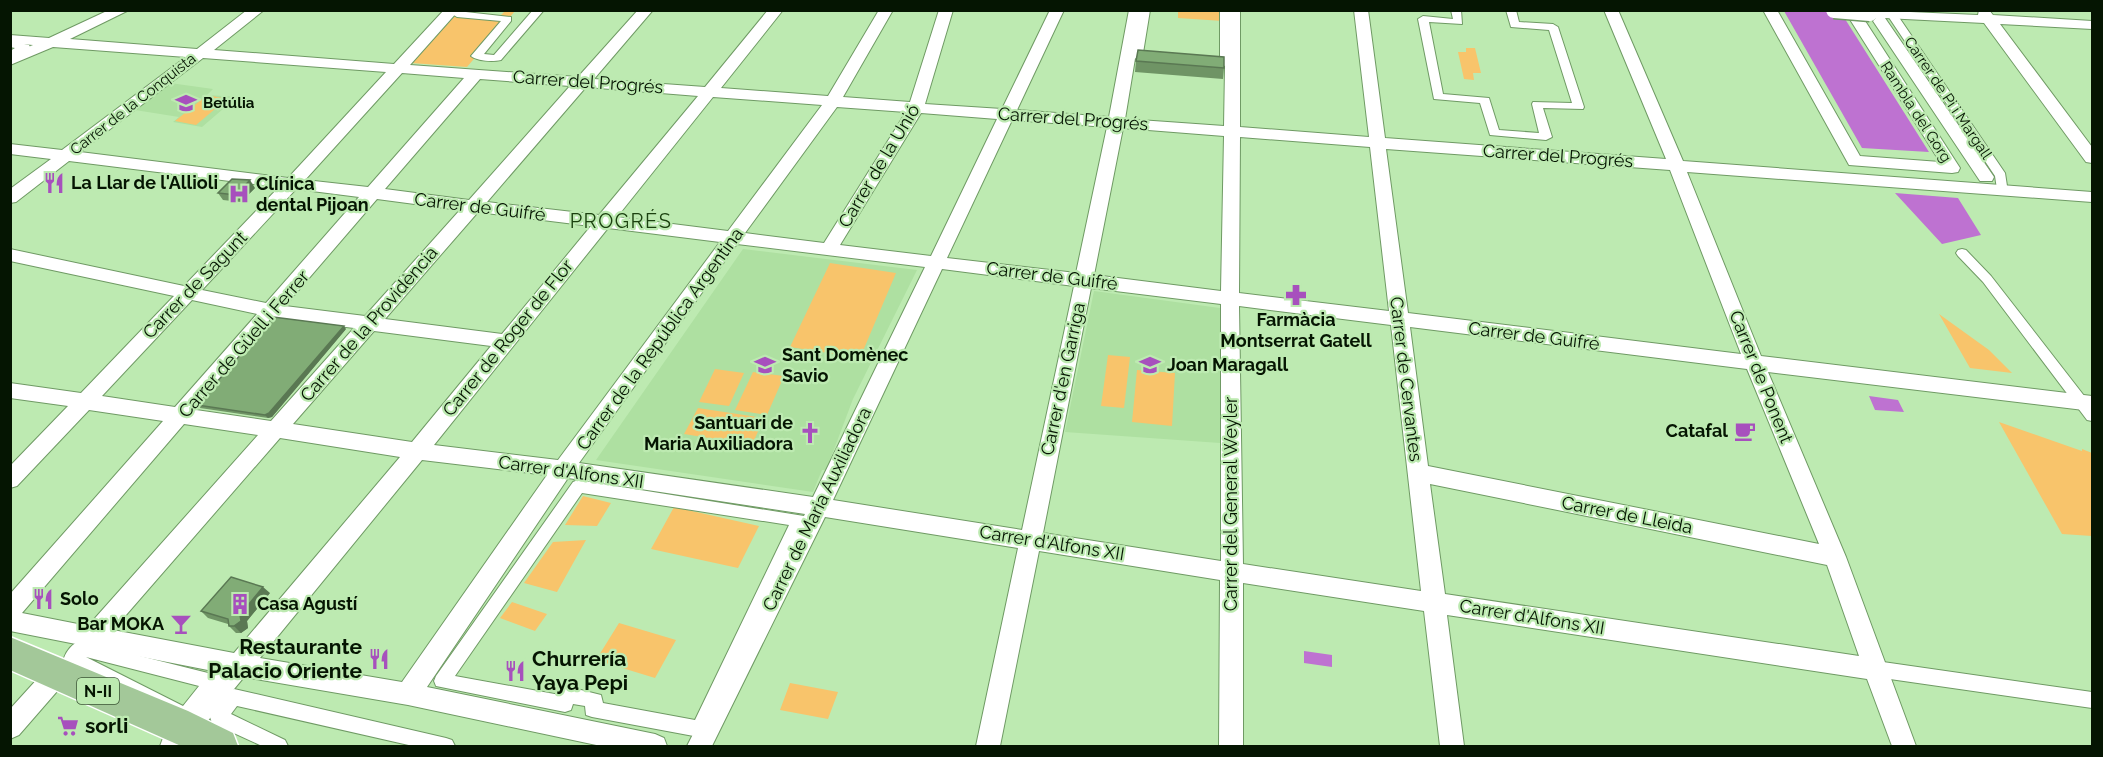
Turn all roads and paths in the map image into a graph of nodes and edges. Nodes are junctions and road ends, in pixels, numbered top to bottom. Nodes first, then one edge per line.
1 (122, 10) edge
2 (256, 10) edge
3 (452, 10) edge
4 (460, 10) edge
5 (539, 10) edge
6 (646, 10) edge
7 (776, 10) edge
8 (886, 10) edge
9 (946, 10) edge
10 (1057, 10) edge
11 (1136, 10) edge
12 (1145, 10) edge
13 (1225, 10) edge
14 (1233, 10) edge
15 (1361, 10) edge
16 (1456, 10) edge
17 (1512, 10) edge
18 (1611, 10) edge
19 (1770, 10) edge
20 (1834, 10) edge
21 (1851, 10) edge
22 (1883, 14) edge
23 (1986, 15) edge
24 (2092, 25) edge
25 (10, 39) edge
26 (54, 42) junction
27 (10, 44) edge
28 (200, 53) junction
29 (10, 55) edge
30 (1159, 58) edge
31 (10, 61) edge
32 (1203, 61) edge
33 (398, 68) junction
34 (476, 74) junction
35 (585, 82) junction
36 (709, 92) junction
37 (833, 100) junction
38 (916, 108) junction
39 (1008, 115) junction
40 (1116, 123) junction
41 (1232, 131) junction
42 (1376, 142) junction
43 (10, 149) edge
44 (67, 156) junction
45 (2092, 158) edge
46 (1676, 166) junction
47 (293, 183) junction
48 (1991, 184) junction
49 (373, 194) junction
50 (2092, 197) edge
51 (10, 198) edge
52 (472, 205) junction
53 (603, 222) junction
54 (734, 238) junction
55 (828, 250) junction
56 (1962, 254) dead end
57 (10, 255) edge
58 (935, 262) junction
59 (1084, 280) junction
60 (189, 293) junction
61 (1230, 298) junction
62 (272, 311) junction
63 (1399, 319) junction
64 (368, 323) junction
65 (506, 341) junction
66 (1755, 363) junction
67 (10, 390) edge
68 (84, 401) junction
69 (2089, 408) edge
70 (182, 416) junction
71 (278, 429) junction
72 (417, 451) junction
73 (563, 469) junction
74 (1419, 473) junction
75 (10, 480) edge
76 (819, 507) junction
77 (1029, 539) junction
78 (1835, 557) junction
79 (1231, 572) junction
80 (1436, 603) junction
81 (10, 611) edge
82 (10, 621) edge
83 (92, 638) junction
84 (10, 653) edge
85 (239, 665) junction
86 (1876, 669) junction
87 (58, 673) junction
88 (442, 681) joint
89 (408, 694) junction
90 (2092, 700) edge
91 (10, 727) edge
92 (181, 731) edge
93 (219, 747) edge
94 (279, 747) edge
95 (446, 747) edge
96 (655, 747) edge
97 (699, 747) edge
98 (988, 747) edge
99 (1231, 747) edge
100 (1452, 747) edge
101 (1904, 747) edge

1 - 26 street
2 - 28 street, Carrer de la Conquista
3 - 33 street, Carrer de Sagunt
4 - 5 street
6 - 35 street, Carrer de la Providència
7 - 36 street, Carrer de Roger de Flor
8 - 37 street, Carrer de la República Argentina
9 - 38 street, Carrer de la Unió
10 - 39 street, Carrer de Maria Auxiliadora
11 - 40 street, Carrer d'en Garriga
12 - 30 street
13 - 32 street
14 - 41 street, Carrer del General Weyler
15 - 42 street, Carrer de Cervantes
16 - 17 street
18 - 46 street, Carrer de Ponent
19 - 21 street, Rambla del Gorg
20 - 22 street, bridge
22 - 23 street
22 - 48 street
23 - 24 street
23 - 45 street
25 - 26 street, Carrer del Progrés
26 - 28 street, Carrer del Progrés
26 - 31 street
27 - 29 street
28 - 33 street, Carrer del Progrés
28 - 44 street, Carrer de la Conquista
33 - 34 street, Carrer del Progrés
33 - 47 street, Carrer de Sagunt
34 - 35 street, Carrer del Progrés
34 - 49 street, Carrer de Güell i Ferrer
35 - 36 street, Carrer del Progrés
35 - 52 street, Carrer de la Providència
36 - 37 street, Carrer del Progrés
36 - 53 street, Carrer de Roger de Flor
37 - 38 street, Carrer del Progrés
37 - 54 street, Carrer de la República Argentina
38 - 39 street, Carrer del Progrés
38 - 55 street, Carrer de la Unió
39 - 40 street, Carrer del Progrés
39 - 58 street, Carrer de Maria Auxiliadora
40 - 41 street, Carrer del Progrés
40 - 59 street, Carrer d'en Garriga
41 - 42 street, Carrer del Progrés
41 - 61 street, Carrer del General Weyler
42 - 46 street, Carrer del Progrés
42 - 63 street, Carrer de Cervantes
43 - 44 street, Carrer de Guifré
44 - 47 street, Carrer de Guifré
44 - 51 street, Carrer de la Conquista
46 - 48 street, Carrer del Progrés
46 - 66 street, Carrer de Ponent
47 - 49 street, Carrer de Guifré
47 - 60 street, Carrer de Sagunt
48 - 50 street, Carrer del Progrés
49 - 52 street, Carrer de Guifré
49 - 62 street, Carrer de Güell i Ferrer
52 - 53 street, Carrer de Guifré
52 - 64 street, Carrer de la Providència
53 - 54 street, Carrer de Guifré
53 - 65 street, Carrer de Roger de Flor
54 - 55 street, Carrer de Guifré
54 - 73 street, Carrer de la República Argentina
55 - 58 street, Carrer de Guifré
56 - 69 street
57 - 60 street
58 - 59 street, Carrer de Guifré
58 - 76 street, Carrer de Maria Auxiliadora
59 - 61 street, Carrer de Guifré
59 - 77 street, Carrer d'en Garriga
60 - 62 street
60 - 68 street, Carrer de Sagunt
61 - 63 street, Carrer de Guifré
61 - 79 street, Carrer del General Weyler
62 - 64 street
62 - 70 street, Carrer de Güell i Ferrer
63 - 66 street, Carrer de Guifré
63 - 74 street, Carrer de Cervantes
64 - 65 street
64 - 71 street, Carrer de la Providència
65 - 72 street, Carrer de Roger de Flor
66 - 69 street, Carrer de Guifré
66 - 78 street, Carrer de Ponent
67 - 68 street, Carrer d'Alfons XII
68 - 70 street, Carrer d'Alfons XII
68 - 75 street, Carrer de Sagunt
70 - 71 street, Carrer d'Alfons XII
70 - 81 street, Carrer de Güell i Ferrer
71 - 72 street, Carrer d'Alfons XII
71 - 83 street, Carrer de la Providència
72 - 73 street, Carrer d'Alfons XII
72 - 85 street, Carrer de Roger de Flor
73 - 76 street, Carrer d'Alfons XII
73 - 89 street, Carrer de la República Argentina
74 - 78 street, Carrer de Lleida
74 - 80 street, Carrer de Cervantes
76 - 77 street, Carrer d'Alfons XII
76 - 97 street, Carrer de Maria Auxiliadora
77 - 79 street, Carrer d'Alfons XII
77 - 98 street, Carrer d'en Garriga
78 - 86 street, Carrer de Ponent
79 - 80 street, Carrer d'Alfons XII
79 - 99 street, Carrer del General Weyler
80 - 86 street, Carrer d'Alfons XII
80 - 100 street, Carrer de Cervantes
82 - 83 street
83 - 85 street
84 - 87 main road, N-II
85 - 89 street
85 - 92 street, Carrer de Roger de Flor
86 - 90 street, Carrer d'Alfons XII
86 - 101 street, Carrer de Ponent
87 - 91 street
87 - 92 main road, N-II
88 - 88 street
89 - 96 street
92 - 92 street
92 - 93 main road, N-II
94 - 95 street

